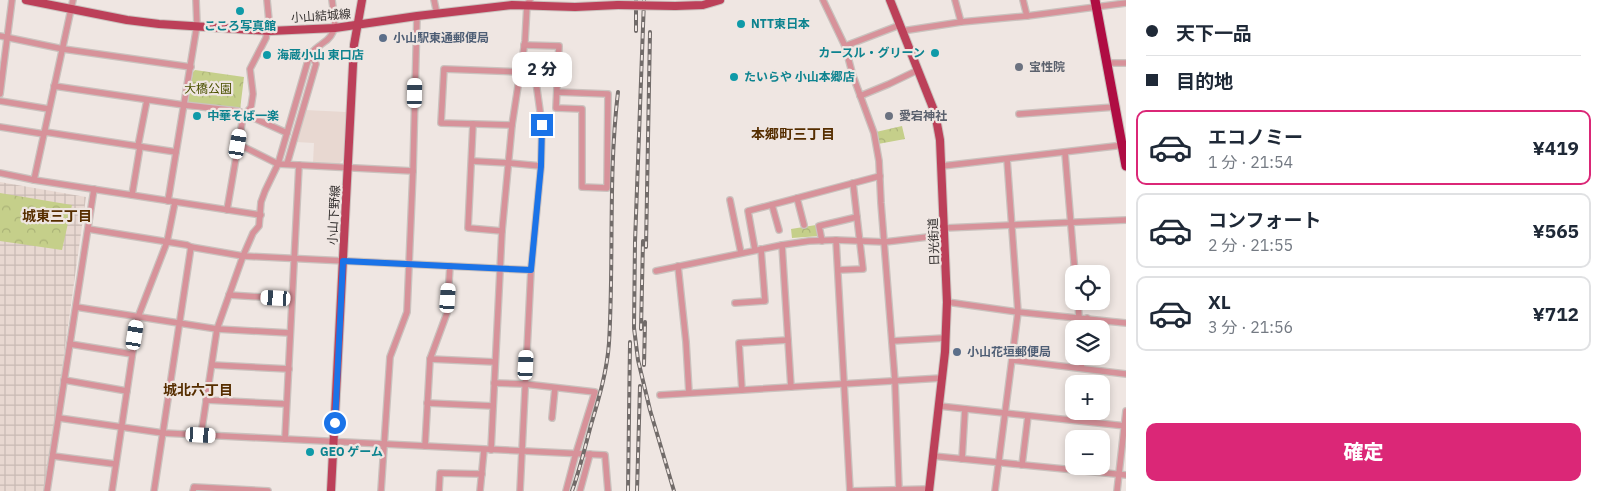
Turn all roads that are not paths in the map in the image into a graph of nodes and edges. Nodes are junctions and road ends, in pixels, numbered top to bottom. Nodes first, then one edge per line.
1 (12, 0) edge
2 (26, 0) edge
3 (73, 0) edge
4 (196, 0) edge
5 (267, 0) edge
6 (332, 0) edge
7 (362, 0) edge
8 (434, 0) edge
9 (720, 0) edge
10 (823, 0) edge
11 (890, 0) edge
12 (955, 0) edge
13 (1023, 0) edge
14 (528, 2) edge
15 (1126, 3) edge
16 (678, 4) edge
17 (1096, 4) edge
18 (71, 10) junction
19 (437, 14) junction
20 (417, 16) junction
21 (1027, 16) junction
22 (961, 22) junction
23 (197, 25) junction
24 (357, 25) junction
25 (335, 28) junction
26 (901, 28) junction
27 (269, 30) junction
28 (0, 36) edge
29 (8, 38) junction
30 (524, 45) junction
31 (845, 46) junction
32 (63, 49) junction
33 (309, 57) junction
34 (1107, 63) junction
35 (1126, 64) edge
36 (190, 67) junction
37 (918, 70) junction
38 (520, 72) junction
39 (54, 86) junction
40 (557, 92) junction
41 (0, 94) edge
42 (860, 96) junction
43 (146, 100) junction
44 (0, 101) edge
45 (184, 105) junction
46 (1115, 107) junction
47 (50, 109) junction
48 (246, 114) junction
49 (1019, 114) dead end
50 (473, 124) junction
51 (512, 125) junction
52 (0, 128) edge
53 (288, 131) junction
54 (44, 133) junction
55 (296, 133) junction
56 (238, 144) junction
57 (1124, 145) edge
58 (139, 147) junction
59 (176, 152) junction
60 (1065, 153) junction
61 (1007, 159) junction
62 (472, 161) junction
63 (509, 163) junction
64 (278, 164) junction
65 (287, 164) junction
66 (299, 165) junction
67 (541, 166) junction
68 (942, 166) junction
69 (1126, 166) edge
70 (348, 167) junction
71 (413, 170) junction
72 (0, 173) edge
73 (880, 176) junction
74 (34, 180) junction
75 (853, 183) junction
76 (94, 189) junction
77 (132, 195) junction
78 (797, 198) junction
79 (730, 200) dead end
80 (171, 201) junction
81 (772, 205) junction
82 (227, 210) junction
83 (260, 215) junction
84 (858, 218) junction
85 (1126, 220) edge
86 (1071, 222) junction
87 (804, 225) dead end
88 (1013, 225) junction
89 (88, 229) junction
90 (779, 230) dead end
91 (502, 231) junction
92 (945, 232) junction
93 (836, 240) junction
94 (822, 241) junction
95 (861, 241) junction
96 (167, 242) junction
97 (885, 242) junction
98 (782, 245) junction
99 (191, 247) junction
100 (758, 250) junction
101 (741, 253) junction
102 (243, 256) junction
103 (294, 259) junction
104 (343, 261) junction
105 (408, 264) junction
106 (1074, 265) edge
107 (450, 266) junction
108 (678, 266) junction
109 (500, 269) junction
110 (531, 270) junction
111 (838, 270) junction
112 (656, 271) dead end
113 (229, 295) junction
114 (292, 298) junction
115 (947, 302) junction
116 (736, 303) dead end
117 (76, 307) junction
118 (1079, 310) edge
119 (1018, 312) junction
120 (138, 317) junction
121 (1079, 318) junction
122 (1087, 318) joint
123 (1126, 323) edge
124 (180, 324) junction
125 (217, 329) junction
126 (290, 333) junction
127 (945, 338) junction
128 (788, 340) junction
129 (892, 341) junction
130 (70, 344) junction
131 (132, 354) junction
132 (430, 359) junction
133 (1012, 360) junction
134 (495, 362) junction
135 (212, 365) junction
136 (1082, 365) edge
137 (1081, 368) junction
138 (289, 369) junction
139 (1126, 374) edge
140 (942, 378) junction
141 (64, 380) junction
142 (895, 381) junction
143 (494, 383) junction
144 (525, 384) junction
145 (844, 384) junction
146 (791, 387) junction
147 (555, 388) junction
148 (742, 390) junction
149 (127, 391) junction
150 (689, 393) junction
151 (660, 395) dead end
152 (206, 400) junction
153 (428, 402) junction
154 (286, 404) junction
155 (493, 406) junction
156 (939, 406) junction
157 (965, 409) junction
158 (1126, 411) edge
159 (1005, 414) junction
160 (1028, 416) junction
161 (59, 418) junction
162 (552, 418) dead end
163 (1125, 425) edge
164 (121, 427) junction
165 (163, 433) junction
166 (201, 435) junction
167 (285, 439) junction
168 (334, 441) junction
169 (384, 444) junction
170 (425, 446) junction
171 (487, 450) junction
172 (522, 451) junction
173 (576, 454) junction
174 (590, 454) junction
175 (53, 456) junction
176 (933, 456) junction
177 (962, 459) junction
178 (999, 462) junction
179 (115, 464) junction
180 (1022, 464) junction
181 (482, 474) junction
182 (1123, 475) edge
183 (222, 490) edge
184 (899, 490) junction
185 (929, 490) edge
186 (47, 491) edge
187 (112, 491) edge
188 (154, 491) edge
189 (193, 491) edge
190 (256, 491) edge
191 (268, 491) edge
192 (331, 491) edge
193 (381, 491) edge
194 (439, 491) edge
195 (480, 491) edge
196 (520, 491) edge
197 (566, 491) edge
198 (580, 491) edge
199 (608, 491) edge
200 (850, 491) edge
201 (995, 491) edge
202 (1117, 491) edge

1 - 29 street
2 - 18 main road, 小山結城線
3 - 18 street
4 - 23 street
5 - 27 street
6 - 25 street
7 - 24 main road, 小山下野線
8 - 19 street
9 - 16 main road
10 - 31 street
11 - 26 main road, 日光街道
12 - 22 street
13 - 21 street
14 - 16 main road, 小山結城線, bridge
14 - 19 main road, 小山結城線
14 - 30 street
15 - 17 street
17 - 21 street
17 - 34 highway
18 - 23 main road, 小山結城線
18 - 32 street
19 - 20 main road, 小山結城線
20 - 24 main road, 小山結城線
20 - 71 street
21 - 22 street
22 - 26 street
23 - 27 main road, 小山結城線
23 - 36 street
24 - 25 main road, 小山結城線
24 - 70 main road, 小山下野線
25 - 27 main road, 小山結城線
25 - 33 street
26 - 31 street
26 - 37 main road, 日光街道
27 - 48 street
28 - 29 street
29 - 32 street
29 - 41 street
30 - 38 street
30 - 40 street
31 - 42 street
32 - 36 street
32 - 39 street
33 - 53 street
33 - 55 street
34 - 35 street
34 - 46 highway
36 - 45 street
37 - 42 street
37 - 68 main road, 日光街道
38 - 50 street
38 - 51 street
38 - 67 street
39 - 43 street
39 - 47 street
40 - 40 street
42 - 73 street
43 - 45 street
43 - 58 street
44 - 47 street
45 - 48 street
45 - 59 street
46 - 49 street
46 - 57 highway
47 - 54 street
48 - 53 street
48 - 56 street
50 - 51 street
50 - 62 street
51 - 63 street
52 - 54 street
53 - 55 street
53 - 64 street
54 - 58 street
54 - 74 street
55 - 65 street
56 - 64 street
56 - 82 street
57 - 60 street
57 - 69 highway
58 - 59 street
58 - 77 street
59 - 80 street
60 - 61 street
60 - 86 street
61 - 68 street
61 - 88 street
62 - 63 street
62 - 91 street
63 - 67 street
63 - 91 street
64 - 65 street
64 - 83 street
65 - 66 street
66 - 70 street
66 - 103 street
67 - 110 street
68 - 92 main road, 日光街道
70 - 71 street
70 - 104 main road, 小山下野線
71 - 105 street
72 - 74 street
73 - 75 street
73 - 97 street
74 - 76 street
75 - 78 street
75 - 84 street
76 - 77 street
76 - 89 street
77 - 80 street
78 - 81 street
78 - 87 street
79 - 101 street
80 - 82 street
80 - 96 street
81 - 90 street
81 - 100 street
82 - 83 street
83 - 102 street
84 - 94 street
84 - 95 street
85 - 86 street
86 - 88 street
86 - 106 street
88 - 92 street
88 - 119 street
89 - 96 street
89 - 117 street
91 - 109 street
92 - 97 street
92 - 115 main road, 日光街道
93 - 94 street
93 - 95 street
93 - 111 street
94 - 98 street
95 - 97 street
95 - 111 street
96 - 99 street
96 - 120 street
97 - 129 street
98 - 100 street
98 - 128 street
99 - 102 street
99 - 124 street
100 - 101 street
100 - 116 street
101 - 108 street
102 - 103 street
102 - 113 street
103 - 104 street
103 - 114 street
104 - 105 street
104 - 168 main road, 小山下野線
105 - 107 street
105 - 169 street
107 - 109 street
107 - 132 street
108 - 112 street
108 - 150 street
109 - 110 street
109 - 134 street
110 - 144 street
111 - 145 street
113 - 114 street
113 - 125 street
114 - 126 street
115 - 119 street
115 - 127 main road, 日光街道
117 - 120 street
117 - 130 street
118 - 121 street
119 - 121 street
119 - 133 street
120 - 124 street
120 - 131 street
121 - 122 street
122 - 123 street
124 - 125 street
124 - 165 street
125 - 126 street
125 - 135 street
126 - 138 street
127 - 129 street
127 - 140 main road, 日光街道
128 - 146 street
128 - 148 street
129 - 142 street
130 - 131 street
130 - 141 street
131 - 149 street
132 - 134 street
132 - 153 street
133 - 137 street
133 - 159 street
134 - 143 street
135 - 138 street
135 - 152 street
136 - 137 street
137 - 139 street
138 - 154 street
140 - 142 street
140 - 156 main road, 日光街道
141 - 149 street
141 - 161 street
142 - 145 street
142 - 184 street
143 - 144 street
143 - 155 street
144 - 147 street
144 - 172 street
145 - 146 street
145 - 200 street
146 - 148 street
147 - 162 street
147 - 173 street
148 - 150 street
149 - 164 street
150 - 151 street
152 - 154 street
152 - 166 street
153 - 155 street
153 - 170 street
154 - 167 street
155 - 171 street
156 - 157 street
156 - 176 main road, 日光街道
157 - 159 street
157 - 177 street
158 - 163 street
159 - 160 street
159 - 178 street
160 - 163 street
160 - 180 street
161 - 164 street
161 - 175 street
163 - 182 street
164 - 165 street
164 - 179 street
165 - 166 street
165 - 188 street
166 - 167 street
167 - 168 street
168 - 169 street
168 - 192 main road, 小山下野線
169 - 170 street
169 - 193 street
170 - 171 street
171 - 172 street
171 - 181 street
172 - 173 street
172 - 196 street
173 - 174 street
173 - 197 street
174 - 198 street
174 - 199 street
175 - 179 street
175 - 186 street
176 - 177 street
176 - 185 main road, 日光街道
177 - 178 street
178 - 180 street
178 - 201 street
179 - 187 street
180 - 182 street
181 - 194 street
181 - 195 street
182 - 202 street
183 - 189 street
183 - 190 street
184 - 185 street
184 - 200 street
190 - 191 street

